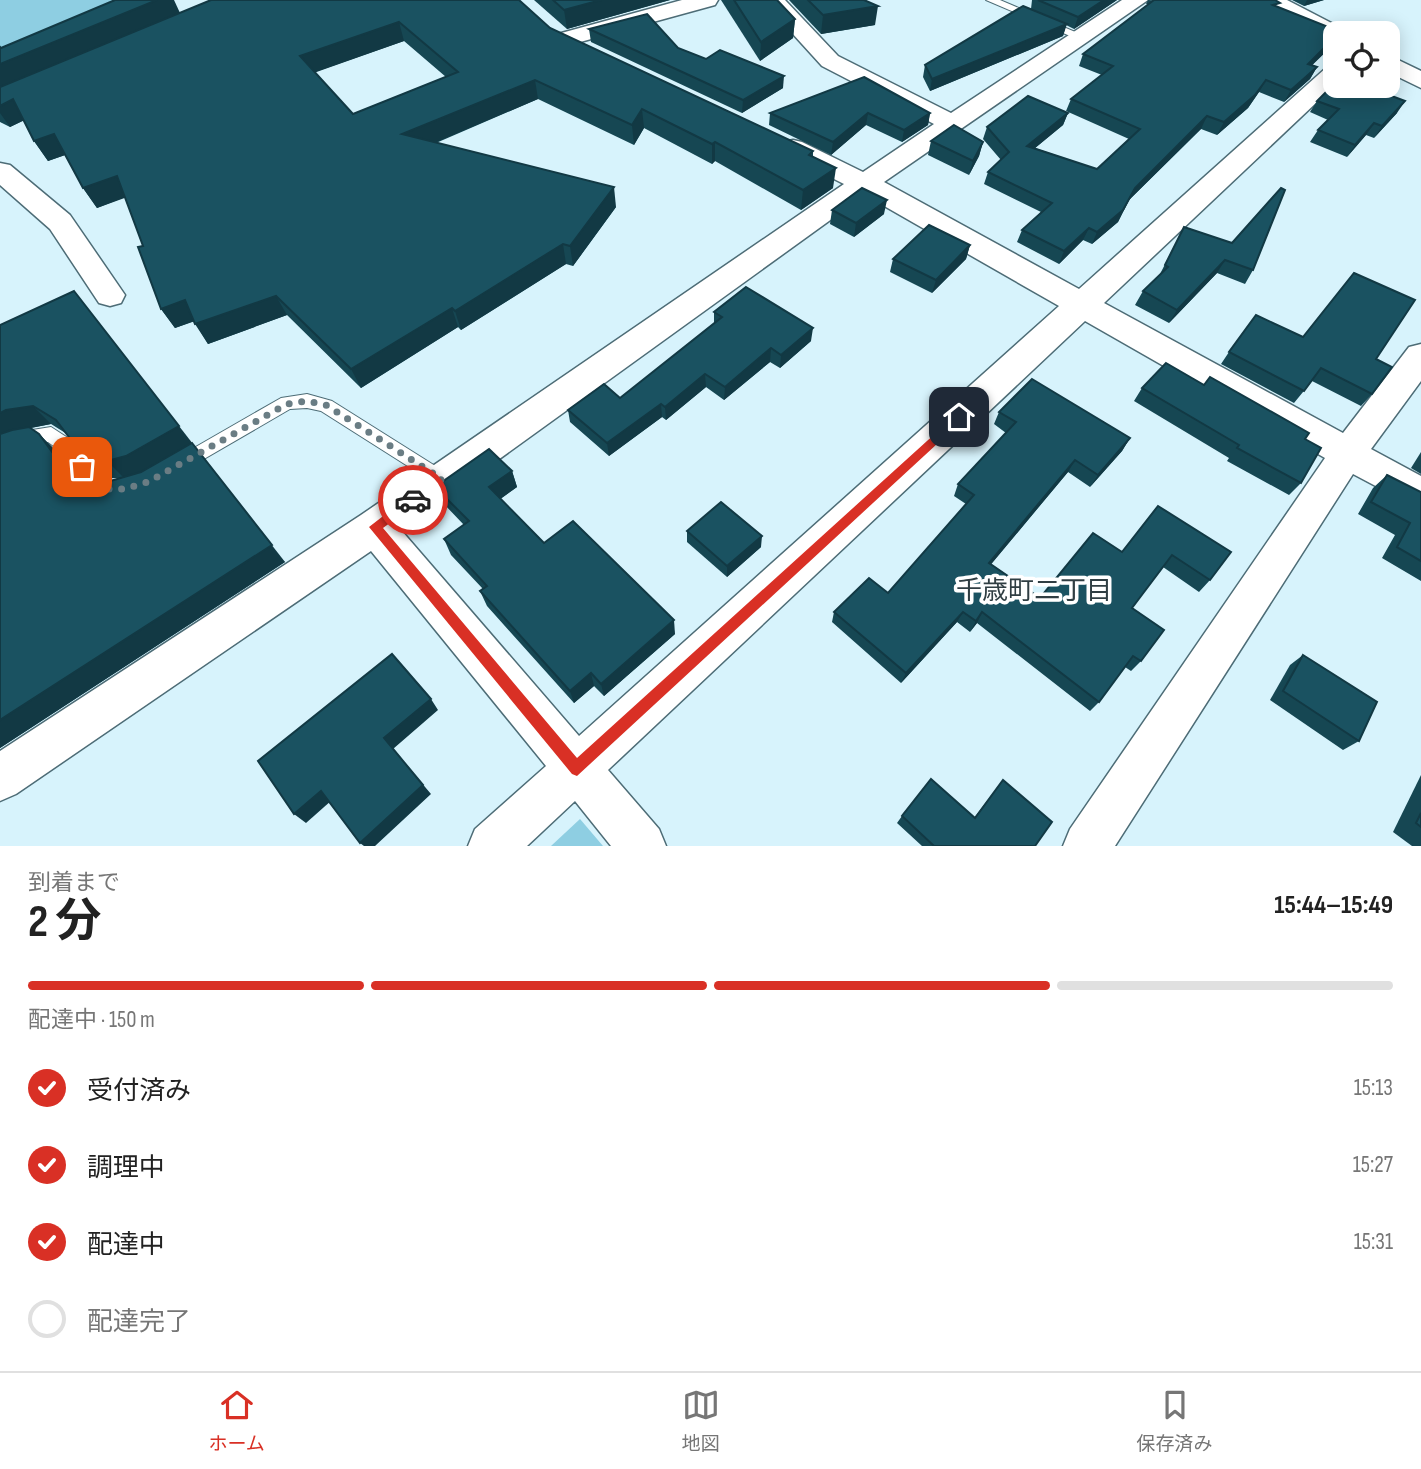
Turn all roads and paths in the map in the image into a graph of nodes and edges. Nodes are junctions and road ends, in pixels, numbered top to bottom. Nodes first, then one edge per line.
1 (707, 0) edge
2 (773, 0) edge
3 (991, 0) edge
4 (1137, 0) edge
5 (1270, 0) edge
6 (1323, 28) edge
7 (1081, 37) junction
8 (603, 59) edge
9 (1400, 69) edge
10 (1421, 81) edge
11 (1323, 83) edge
12 (951, 123) junction
13 (773, 139) edge
14 (0, 171) edge
15 (864, 183) junction
16 (110, 295) dead end
17 (1080, 306) junction
18 (1421, 356) edge
19 (0, 452) edge
20 (1347, 454) junction
21 (159, 476) edge
22 (442, 479) junction
23 (124, 489) edge
24 (1421, 495) edge
25 (375, 527) junction
26 (577, 768) junction
27 (0, 778) edge
28 (492, 846) edge
29 (642, 846) edge
30 (1087, 846) edge

1 - 8 street
2 - 12 street
3 - 7 lane
4 - 7 street
5 - 6 street
7 - 12 street
9 - 10 street
11 - 17 street
12 - 15 street
13 - 15 street
14 - 16 street
15 - 17 street
15 - 22 street
17 - 20 street
17 - 26 street
18 - 20 street
19 - 23 lane
20 - 24 street
20 - 30 street
21 - 22 lane
22 - 25 street
25 - 26 street
25 - 27 street
26 - 28 street
26 - 29 street

